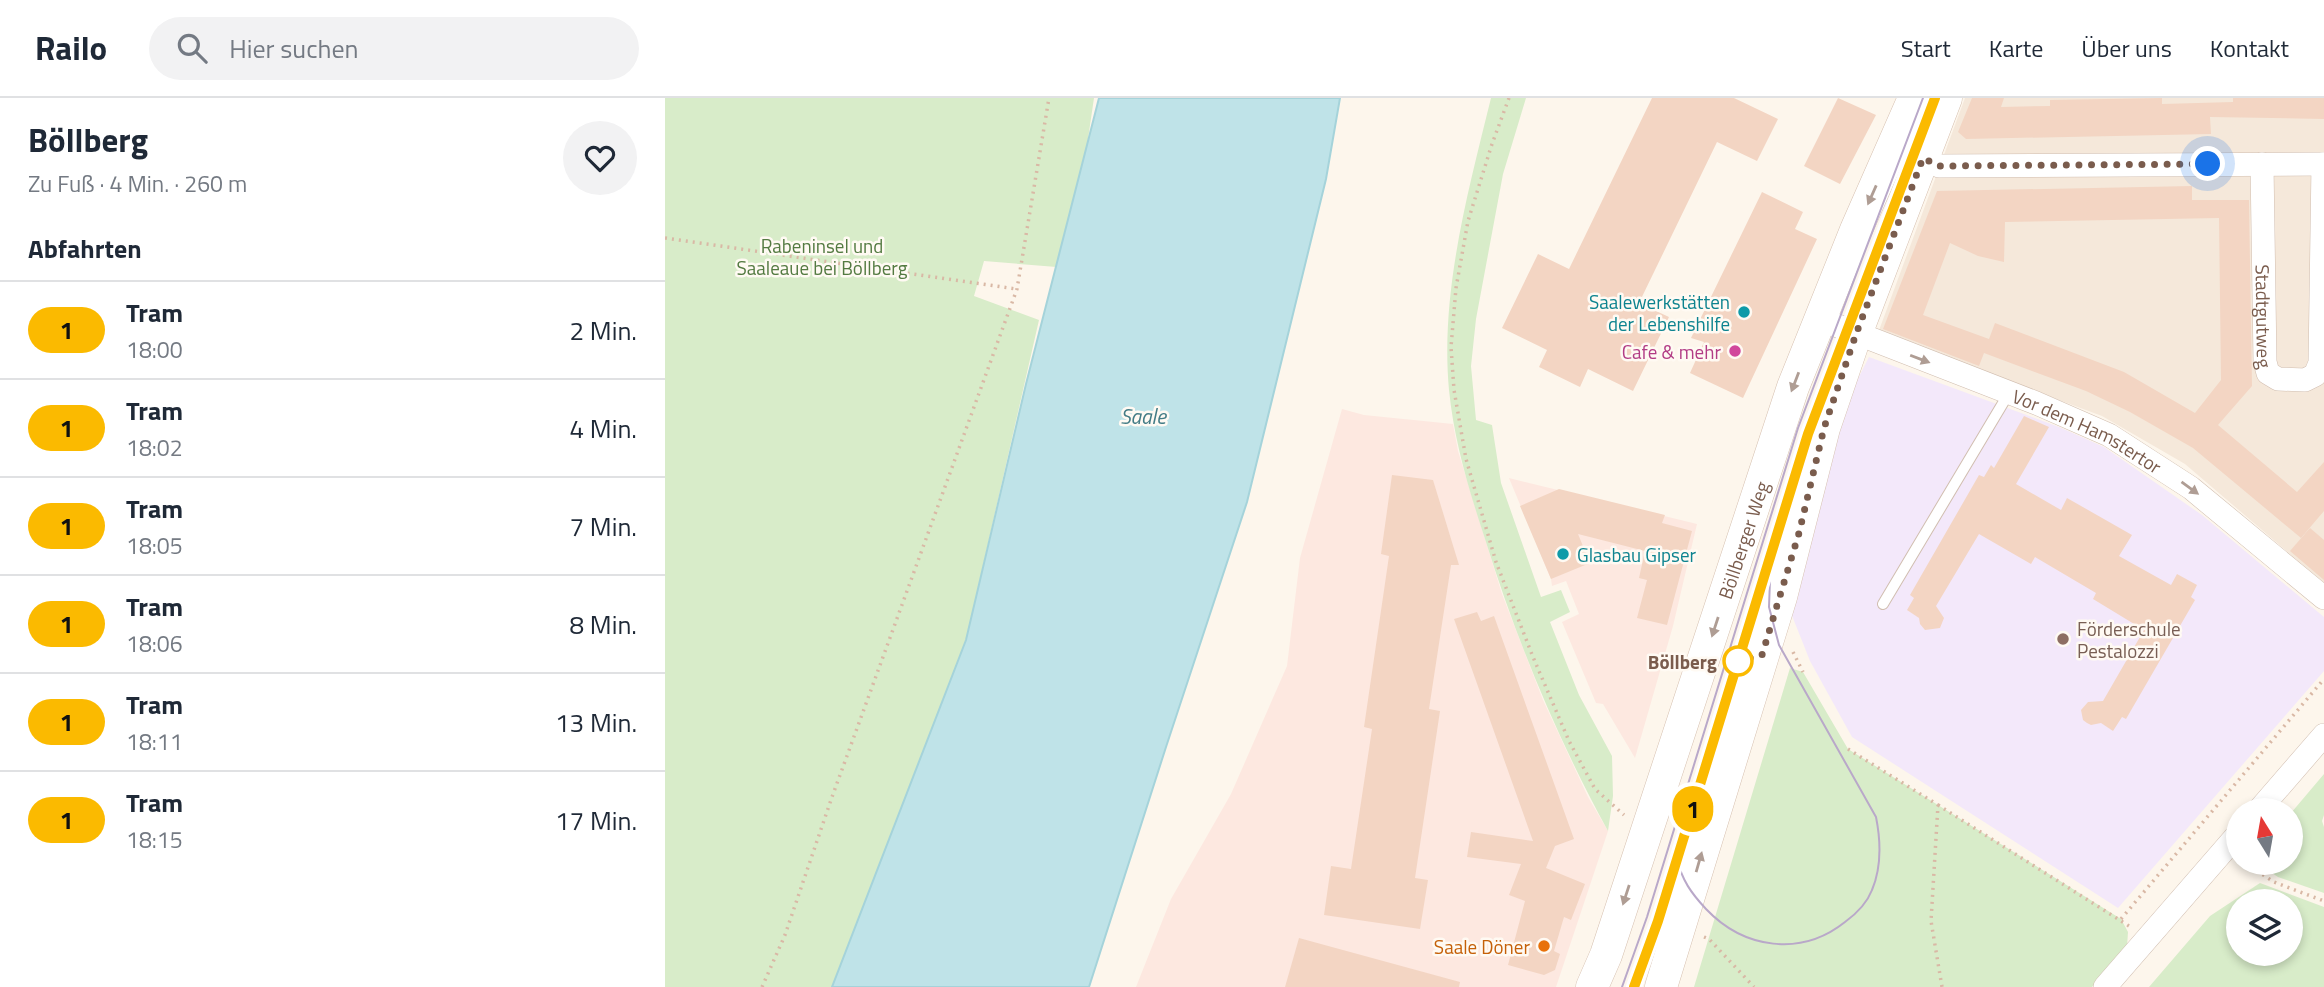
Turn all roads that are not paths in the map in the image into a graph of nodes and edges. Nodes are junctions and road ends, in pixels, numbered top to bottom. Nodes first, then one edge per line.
1 (1914, 98) edge
2 (1946, 98) edge
3 (1923, 158) junction
4 (2262, 164) junction
5 (2324, 164) edge
6 (1820, 319) junction
7 (1856, 334) junction
8 (2319, 379) edge
9 (2009, 393) junction
10 (2324, 598) edge
11 (1883, 604) dead end
12 (2324, 735) edge
13 (2269, 798) edge
14 (2226, 848) edge
15 (1592, 987) edge
16 (1661, 987) edge
17 (2105, 987) edge

1 -> 6 street, Böllberger Weg
2 - 3 street
3 - 4 street, Stadtgutweg
3 - 7 street
4 - 5 street, Stadtgutweg
4 - 8 street, Stadtgutweg
5 - 8 street, Stadtgutweg
6 - 7 street, Vor dem Hamstertor
6 -> 15 street, Böllberger Weg
7 -> 9 street, Vor dem Hamstertor
16 -> 7 street
9 -> 10 street, Vor dem Hamstertor
9 - 11 lane
12 - 13 street
14 - 17 street

